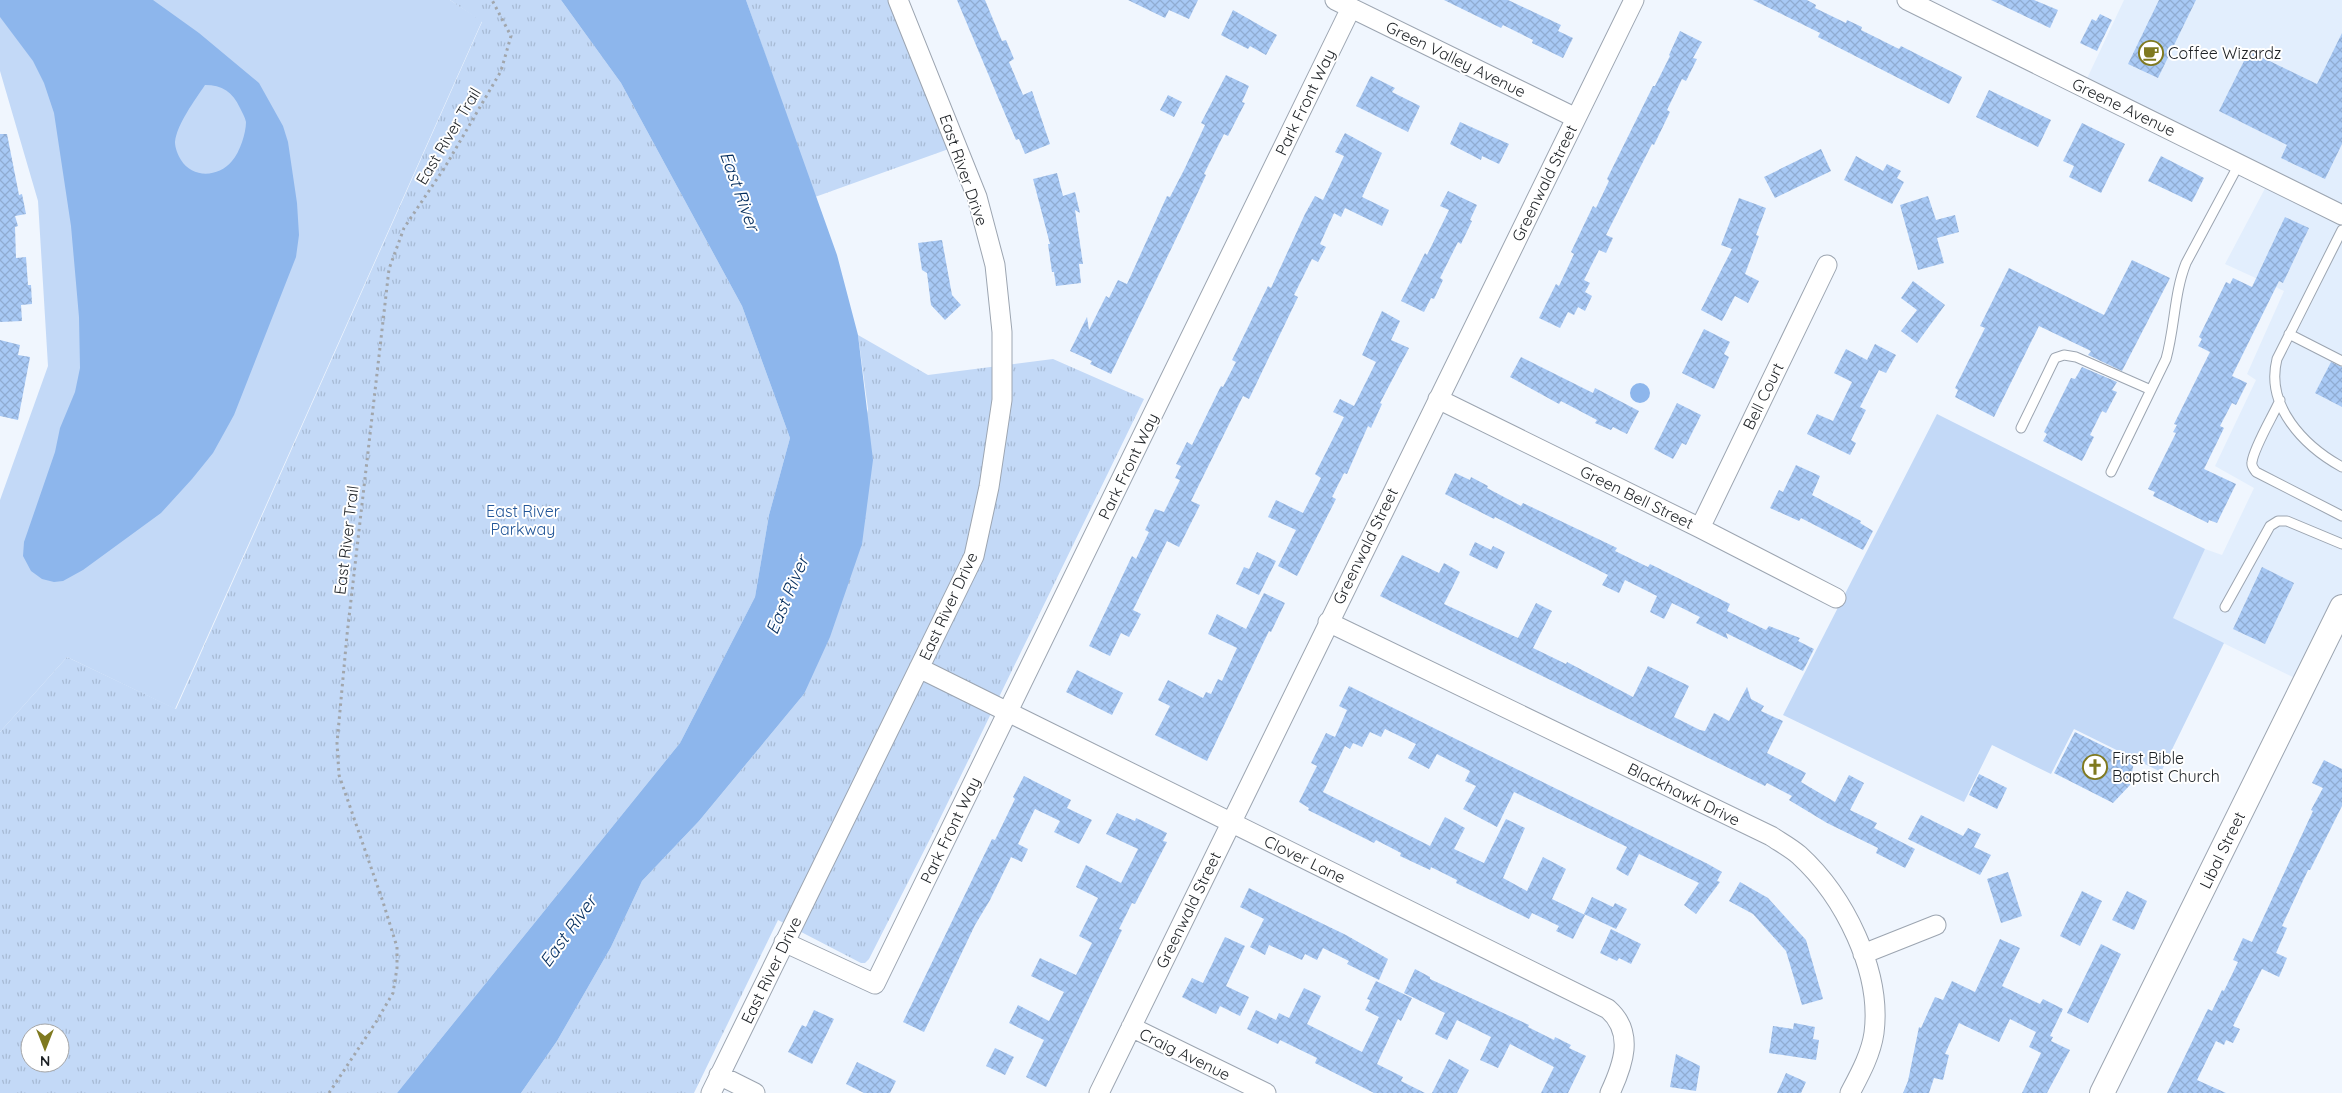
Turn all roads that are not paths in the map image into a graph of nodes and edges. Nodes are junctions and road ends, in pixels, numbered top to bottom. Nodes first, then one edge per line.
1 (898, 0) edge
2 (1634, 0) edge
3 (1906, 0) edge
4 (1343, 4) edge
5 (1576, 118) junction
6 (2239, 164) junction
7 (2342, 215) edge
8 (2342, 230) edge
9 (1827, 265) dead end
10 (2289, 334) junction
11 (2342, 361) edge
12 (2151, 390) junction
13 (1438, 399) junction
14 (2280, 400) junction
15 (2021, 428) dead end
16 (2342, 467) edge
17 (2111, 472) dead end
18 (2342, 516) edge
19 (1700, 528) junction
20 (2342, 544) edge
21 (1836, 598) dead end
22 (2225, 607) dead end
23 (2342, 607) edge
24 (1328, 622) junction
25 (919, 668) junction
26 (1008, 712) junction
27 (1230, 822) junction
28 (1936, 924) dead end
29 (784, 942) junction
30 (1863, 954) junction
31 (1130, 1027) junction
32 (719, 1076) junction
33 (711, 1093) edge
34 (755, 1093) edge
35 (1099, 1093) edge
36 (1266, 1093) edge
37 (1610, 1093) edge
38 (1850, 1093) edge
39 (2102, 1093) edge

1 - 25 street, East River Drive
2 - 5 street, Greenwald Street
3 - 6 street, Greene Avenue
4 - 5 street, Green Valley Avenue
4 - 26 street, Park Front Way
5 - 13 street, Greenwald Street
6 - 7 street, Greene Avenue
6 - 12 lane
8 - 10 lane
9 - 19 street, Bell Court
10 - 11 lane
10 - 14 lane
12 - 15 lane
12 - 17 lane
13 - 19 street, Green Bell Street
13 - 24 street, Greenwald Street
14 - 16 lane
14 - 18 lane
19 - 21 street, Green Bell Street
20 - 22 lane
23 - 39 street, Libal Street
24 - 27 street, Greenwald Street
24 - 30 street, Blackhawk Drive
25 - 26 street, Clover Lane
25 - 29 street, East River Drive
26 - 27 street, Clover Lane
26 - 29 street, Park Front Way
27 - 31 street, Greenwald Street
27 - 37 street, Clover Lane
28 - 30 street
29 - 32 street, East River Drive
30 - 38 street, Blackhawk Drive
31 - 35 street, Greenwald Street
31 - 36 street, Craig Avenue
32 - 33 street, East River Drive
32 - 34 street

